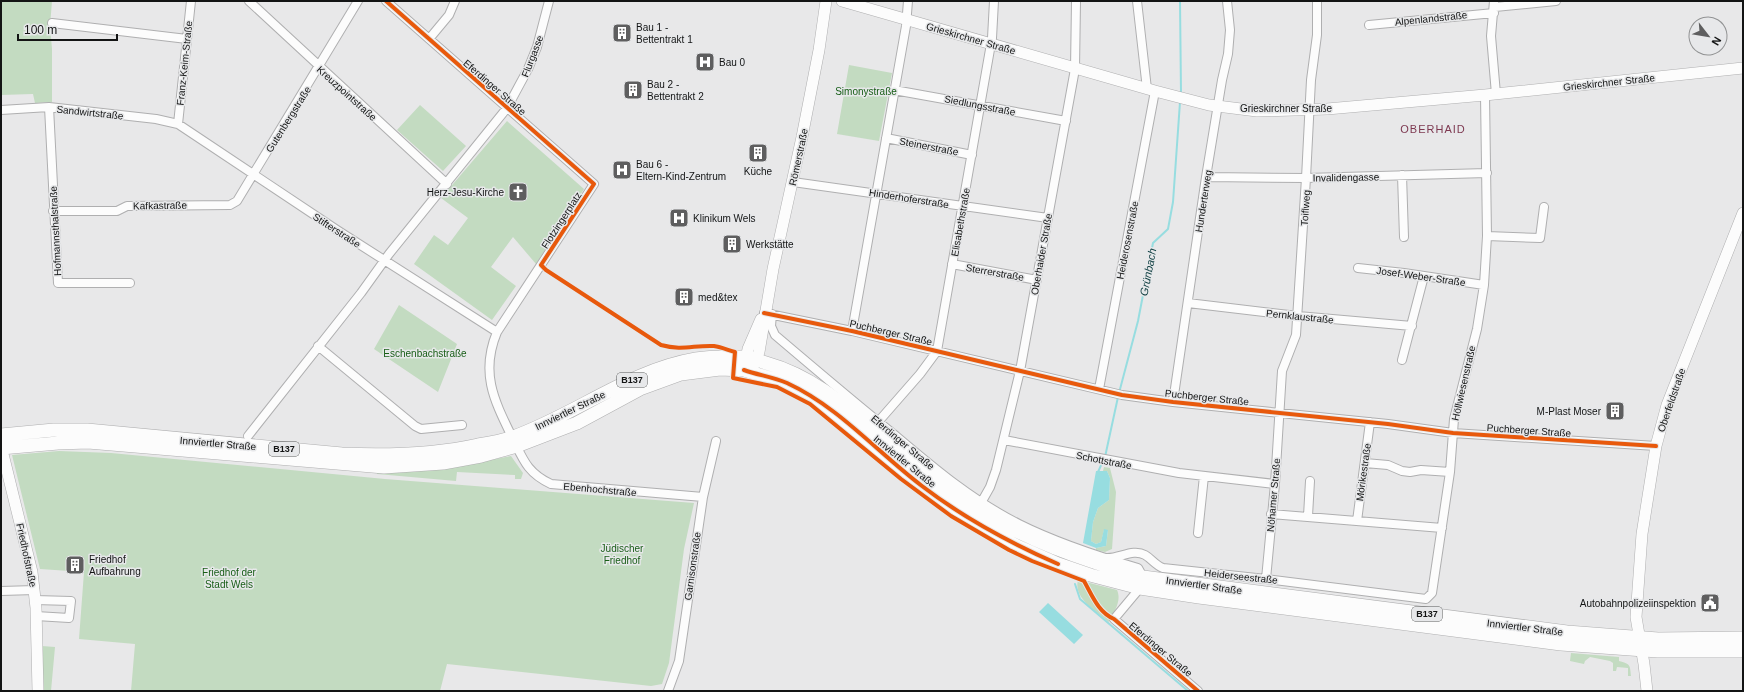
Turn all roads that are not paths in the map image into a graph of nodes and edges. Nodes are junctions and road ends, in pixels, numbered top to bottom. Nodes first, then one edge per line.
1 (191, 1) edge
2 (249, 1) edge
3 (358, 1) edge
4 (386, 1) edge
5 (455, 1) edge
6 (549, 1) edge
7 (826, 1) edge
8 (842, 1) edge
9 (908, 1) edge
10 (994, 1) edge
11 (1076, 1) edge
12 (1137, 1) edge
13 (1227, 1) edge
14 (1317, 1) edge
15 (1556, 1) edge
16 (1494, 7) edge
17 (907, 19) junction
18 (52, 23) dead end
19 (1369, 25) dead end
20 (186, 39) junction
21 (429, 39) junction
22 (991, 44) junction
23 (319, 67) junction
24 (1743, 68) edge
25 (1075, 69) junction
26 (894, 90) junction
27 (1151, 90) junction
28 (1490, 94) junction
29 (981, 105) junction
30 (1218, 106) junction
31 (49, 108) junction
32 (507, 108) junction
33 (1, 110) edge
34 (1309, 110) junction
35 (1066, 121) junction
36 (178, 124) junction
37 (886, 138) junction
38 (972, 155) junction
39 (1487, 173) junction
40 (254, 175) junction
41 (1402, 175) junction
42 (1206, 177) junction
43 (1306, 178) junction
44 (793, 182) junction
45 (447, 184) junction
46 (594, 184) joint
47 (876, 193) junction
48 (962, 206) junction
49 (1544, 208) dead end
50 (53, 210) junction
51 (1743, 214) edge
52 (1048, 218) junction
53 (1487, 236) junction
54 (1404, 237) dead end
55 (385, 260) junction
56 (952, 264) junction
57 (1358, 268) dead end
58 (1424, 276) junction
59 (1037, 280) junction
60 (130, 283) dead end
61 (1484, 285) junction
62 (1188, 303) junction
63 (768, 314) junction
64 (1298, 316) junction
65 (1412, 326) junction
66 (852, 331) junction
67 (497, 332) junction
68 (318, 346) junction
69 (937, 351) junction
70 (751, 359) junction
71 (1402, 360) dead end
72 (747, 371) junction
73 (1020, 371) junction
74 (1098, 389) junction
75 (1173, 402) junction
76 (1279, 412) junction
77 (878, 422) junction
78 (1370, 422) junction
79 (462, 426) dead end
80 (1453, 432) junction
81 (1, 435) edge
82 (248, 436) dead end
83 (1004, 440) junction
84 (716, 441) dead end
85 (514, 442) junction
86 (1656, 446) junction
87 (1, 447) edge
88 (1365, 463) junction
89 (1450, 472) junction
90 (1204, 476) junction
91 (1310, 480) dead end
92 (1275, 484) junction
93 (703, 497) junction
94 (981, 502) junction
95 (1271, 514) junction
96 (1308, 516) junction
97 (1357, 521) junction
98 (1442, 528) junction
99 (1198, 533) dead end
100 (1106, 558) junction
101 (1266, 579) junction
102 (1141, 582) junction
103 (1, 591) edge
104 (35, 595) junction
105 (1426, 599) joint
106 (36, 616) junction
107 (1639, 637) junction
108 (1743, 638) edge
109 (1642, 651) junction
110 (1743, 651) edge
111 (38, 691) edge
112 (668, 691) edge
113 (1198, 691) edge
114 (1647, 691) edge

1 - 20 street, Franz-Keim-Straße
2 - 23 street, Kreuzpointstraße
3 - 23 street, Gutenbergstraße
4 - 21 street, Eferdinger Straße
5 - 21 street
6 - 32 street, Flurgasse
7 - 44 main road, Römerstraße
8 - 17 main road, Grieskirchner Straße
9 - 17 street
10 - 22 street, Elisabethstraße
11 - 25 street, Oberhaider Straße
12 - 27 street, Heiderosenstraße
13 - 30 street, Hunderterweg
14 - 34 street, Toiflweg
15 - 16 street, Alpenlandstraße
16 - 19 street, Alpenlandstraße
16 - 28 street, Höllwiesenstraße
17 - 22 main road, Grieskirchner Straße
17 - 26 street
18 - 20 street
20 - 36 street, Franz-Keim-Straße
21 - 32 street, Eferdinger Straße
22 - 25 main road, Grieskirchner Straße
22 - 29 street, Elisabethstraße
23 - 40 street, Gutenbergstraße
23 - 45 street, Kreuzpointstraße
24 - 28 main road, Grieskirchner Straße
25 - 27 main road, Grieskirchner Straße
25 - 35 street, Oberhaider Straße
26 - 29 street, Siedlungsstraße
26 - 37 street
27 - 30 main road, Grieskirchner Straße
27 - 74 street, Heiderosenstraße
28 - 34 main road, Grieskirchner Straße
28 - 39 street, Höllwiesenstraße
29 - 35 street, Siedlungsstraße
29 - 38 street, Elisabethstraße
30 - 34 main road, Grieskirchner Straße
30 - 42 street, Hunderterweg
31 - 33 street, Sandwirtstraße
31 - 36 street, Sandwirtstraße
31 - 50 street, Hofmannsthalstraße
32 - 45 street
32 - 46 street, Eferdinger Straße
34 - 43 street, Toiflweg
35 - 52 street, Oberhaider Straße
36 - 40 street, Stifterstraße
37 - 38 street, Steinerstraße
37 - 47 street
38 - 48 street, Elisabethstraße
39 - 41 street, Invalidengasse
39 - 53 street, Höllwiesenstraße
40 - 50 street, Kafkastraße
40 - 55 street, Stifterstraße
41 - 43 street, Invalidengasse
41 - 54 street
42 - 43 street, Invalidengasse
42 - 62 street, Hunderterweg
43 - 64 street, Toiflweg
44 - 47 street, Hinderhoferstraße
44 - 63 main road, Römerstraße
45 - 55 street
46 - 67 street, Flotzingerplatz
47 - 48 street, Hinderhoferstraße
47 - 66 street
48 - 52 street, Hinderhoferstraße
48 - 56 street, Elisabethstraße
49 - 53 street
50 - 60 street, Hofmannsthalstraße
51 - 86 main road, Oberfeldstraße
52 - 59 street, Oberhaider Straße
53 - 61 street, Höllwiesenstraße
55 - 67 street, Stifterstraße
55 - 68 street
56 - 59 street, Sterrerstraße
56 - 69 street, Elisabethstraße
57 - 58 street, Josef-Weber-Straße
58 - 61 street, Josef-Weber-Straße
58 - 65 street
59 - 73 street, Oberhaider Straße
61 - 80 street, Höllwiesenstraße
62 - 64 street, Pernklaustraße
62 - 75 street, Hunderterweg
63 - 66 street, Puchberger Straße
63 - 70 main road, Römerstraße
63 - 77 street, Eferdinger Straße
64 - 65 street, Pernklaustraße
64 - 76 street, Toiflweg
65 - 71 street
66 - 69 street, Puchberger Straße
67 - 85 street, Flotzingerplatz
68 - 79 street
68 - 82 street
69 - 73 street, Puchberger Straße
69 - 77 street, Elisabethstraße
70 - 72 main road, Römerstraße
70 - 85 main road, Innviertler Straße / B137
70 - 102 main road, Innviertler Straße / B137
72 - 85 main road, Innviertler Straße / B137
72 - 102 main road, Innviertler Straße / B137
73 - 74 street, Puchberger Straße
73 - 83 street, Oberhaider Straße
74 - 75 street, Puchberger Straße
75 - 76 street, Puchberger Straße
76 - 78 street, Puchberger Straße
76 - 92 street, Nöhamer Straße
77 - 94 street, Eferdinger Straße
78 - 80 street, Puchberger Straße
78 - 88 street, Mörikestraße
80 - 86 street, Puchberger Straße
80 - 89 street, Höllwiesenstraße
81 - 85 main road, Innviertler Straße / B137
83 - 90 street, Schottstraße
83 - 94 street, Oberhaider Straße
84 - 93 street, Garnisonstraße
85 - 87 main road, Innviertler Straße / B137
85 - 93 street, Ebenhochstraße
86 - 107 main road, Oberfeldstraße
87 - 104 main road, Friedhofstraße
88 - 89 street
88 - 97 street, Mörikestraße
89 - 98 street, Höllwiesenstraße
90 - 92 street, Schottstraße
90 - 99 street
91 - 96 street
92 - 95 street, Nöhamer Straße
93 - 112 street, Garnisonstraße
94 - 100 street, Eferdinger Straße
95 - 96 street
95 - 101 street, Nöhamer Straße
96 - 97 street
97 - 98 street
98 - 105 street, Höllwiesenstraße
100 - 101 street, Heiderseestraße
100 - 102 street
101 - 105 street, Heiderseestraße
102 - 107 main road, Innviertler Straße / B137
102 - 109 main road, Innviertler Straße / B137
102 - 113 street, Eferdinger Straße
103 - 104 street
104 - 106 main road, Friedhofstraße
104 - 106 street
106 - 111 main road, Friedhofstraße
107 - 108 main road, Innviertler Straße / B137
107 - 109 main road, Oberfeldstraße
109 - 110 main road, Innviertler Straße / B137
109 - 114 main road, Oberfeldstraße

